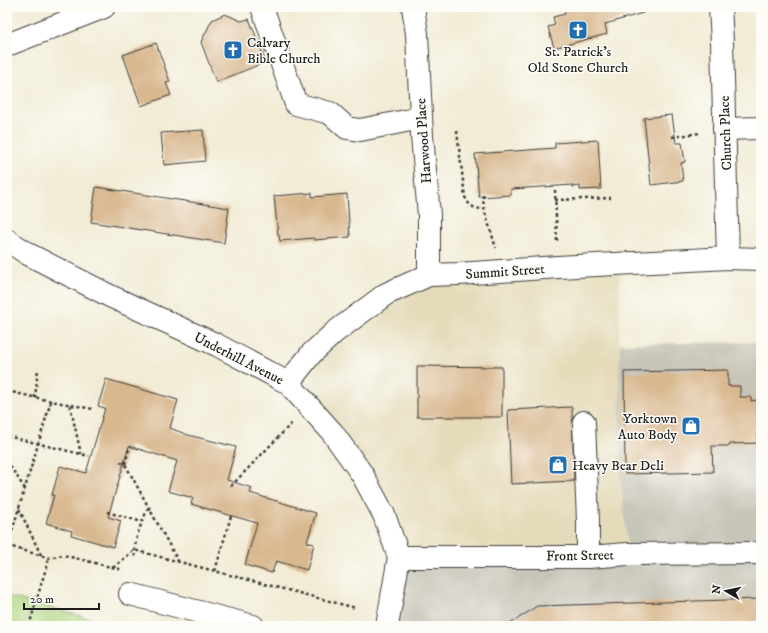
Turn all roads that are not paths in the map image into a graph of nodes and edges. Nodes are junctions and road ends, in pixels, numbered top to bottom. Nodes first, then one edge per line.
1 (104, 7) edge
2 (262, 7) edge
3 (413, 7) edge
4 (720, 7) edge
5 (7, 45) edge
6 (421, 118) junction
7 (761, 128) edge
8 (724, 129) junction
9 (7, 240) edge
10 (728, 258) junction
11 (761, 259) edge
12 (429, 275) junction
13 (288, 383) junction
14 (584, 422) dead end
15 (761, 552) edge
16 (588, 556) junction
17 (399, 557) junction
18 (130, 594) dead end
19 (253, 626) edge
20 (387, 626) edge

1 - 5 street
2 - 6 street
3 - 6 street, Harwood Place
4 - 8 street, Church Place
6 - 12 street, Harwood Place
7 - 8 street
8 - 10 street, Church Place
9 - 13 street, Underhill Avenue
10 - 11 street, Summit Street
10 - 12 street, Summit Street
12 - 13 street, Summit Street
13 - 17 street, Underhill Avenue
14 - 16 street
15 - 16 street, Front Street
16 - 17 street, Front Street
17 - 20 street, Underhill Avenue
18 - 19 street

